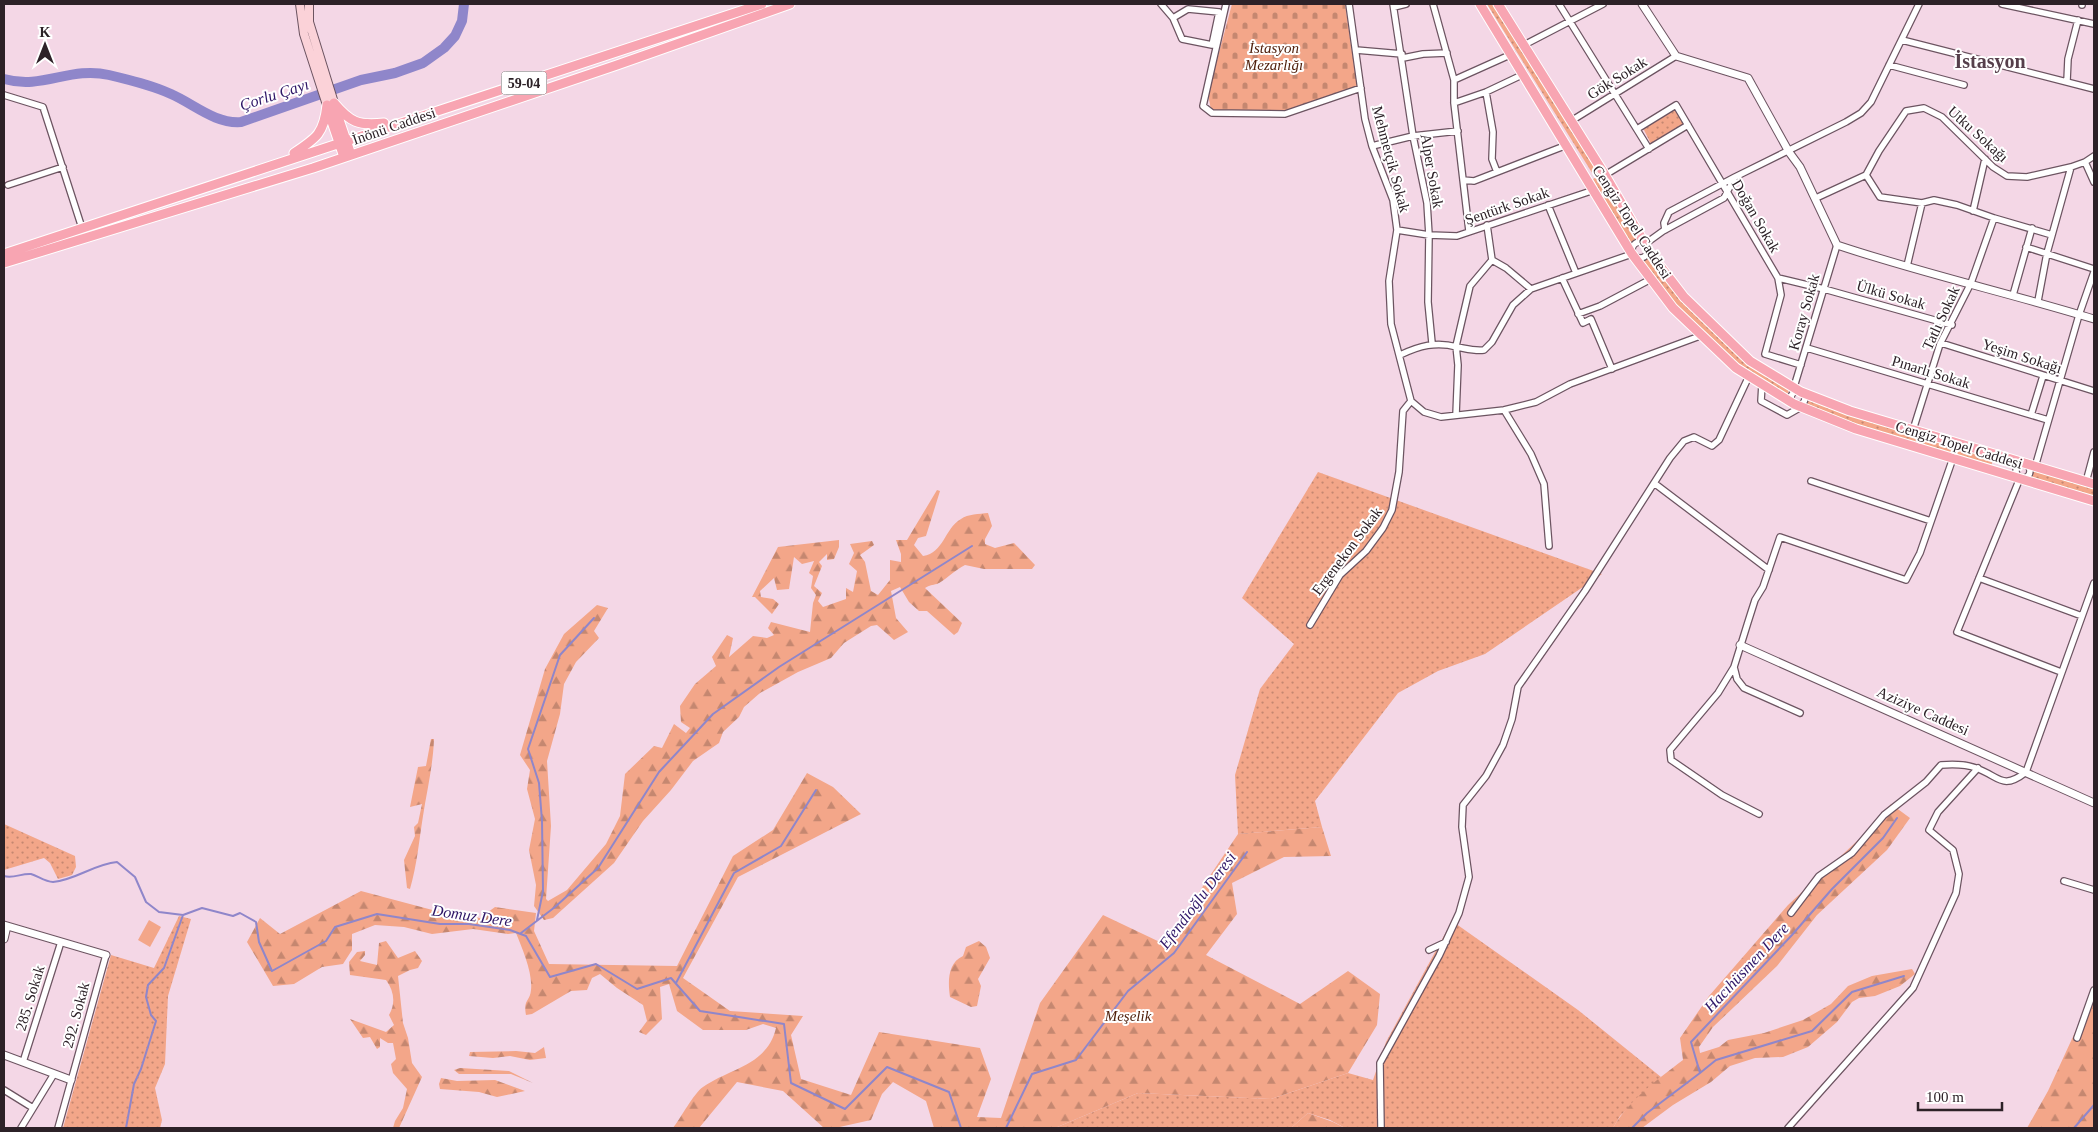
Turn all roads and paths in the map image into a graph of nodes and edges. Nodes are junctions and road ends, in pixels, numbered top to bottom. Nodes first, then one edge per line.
1 (300, 4) edge
2 (308, 4) edge
3 (762, 4) edge
4 (790, 4) edge
5 (1161, 4) edge
6 (1226, 4) edge
7 (1349, 4) edge
8 (1406, 4) edge
9 (1434, 4) edge
10 (1480, 4) edge
11 (1498, 4) edge
12 (1559, 4) edge
13 (1603, 4) edge
14 (1642, 4) edge
15 (1919, 4) edge
16 (2002, 4) edge
17 (1394, 6) edge
18 (1173, 18) junction
19 (2078, 20) junction
20 (1569, 21) junction
21 (2094, 24) edge
22 (1902, 40) junction
23 (1524, 46) junction
24 (1356, 50) junction
25 (1447, 53) junction
26 (1512, 54) junction
27 (1402, 56) junction
28 (1676, 56) junction
29 (1889, 65) junction
30 (320, 73) junction
31 (1524, 74) junction
32 (1454, 80) junction
33 (2067, 81) junction
34 (1964, 85) dead end
35 (1361, 88) junction
36 (2094, 90) edge
37 (1486, 92) junction
38 (1616, 93) junction
39 (4, 95) edge
40 (1454, 103) junction
41 (330, 104) junction
42 (406, 120) junction
43 (1571, 121) junction
44 (1688, 124) junction
45 (1637, 129) junction
46 (1458, 131) junction
47 (1413, 136) junction
48 (342, 141) junction
49 (1567, 145) junction
50 (1372, 146) junction
51 (1649, 149) junction
52 (1789, 152) junction
53 (348, 156) junction
54 (2094, 156) edge
55 (1985, 159) junction
56 (285, 160) junction
57 (2085, 162) junction
58 (62, 167) junction
59 (2071, 167) junction
60 (1497, 172) junction
61 (1605, 175) junction
62 (1866, 175) junction
63 (1735, 177) junction
64 (1464, 180) junction
65 (2094, 182) edge
66 (1723, 184) junction
67 (8, 185) dead end
68 (1594, 190) junction
69 (1727, 191) junction
70 (1816, 198) junction
71 (1922, 203) junction
72 (1548, 205) junction
73 (1973, 211) junction
74 (1994, 218) junction
75 (1487, 225) junction
76 (82, 228) junction
77 (2032, 228) junction
78 (1397, 230) junction
79 (1665, 230) junction
80 (1469, 231) junction
81 (1429, 235) junction
82 (2052, 235) junction
83 (1837, 245) junction
84 (1646, 246) junction
85 (2026, 247) junction
86 (2048, 253) junction
87 (4, 254) edge
88 (1632, 254) junction
89 (1492, 260) junction
90 (4, 264) edge
91 (1907, 266) junction
92 (2094, 270) edge
93 (1576, 273) junction
94 (1562, 278) junction
95 (1778, 278) junction
96 (1650, 279) junction
97 (1972, 283) junction
98 (1531, 289) junction
99 (1824, 289) junction
100 (2013, 295) junction
101 (2038, 301) junction
102 (1578, 314) junction
103 (2080, 314) junction
104 (2094, 319) edge
105 (1952, 325) junction
106 (1700, 336) junction
107 (1432, 343) junction
108 (1941, 343) junction
109 (1456, 346) junction
110 (1807, 348) junction
111 (1400, 355) junction
112 (1801, 365) junction
113 (1612, 369) junction
114 (1749, 376) junction
115 (2043, 376) junction
116 (2060, 381) junction
117 (1762, 384) junction
118 (1927, 384) junction
119 (1798, 389) junction
120 (2094, 391) edge
121 (1411, 401) junction
122 (1797, 405) junction
123 (1504, 410) junction
124 (1456, 415) junction
125 (2031, 415) junction
126 (2048, 420) junction
127 (1913, 430) junction
128 (2094, 452) edge
129 (1954, 458) junction
130 (2024, 464) junction
131 (2035, 467) junction
132 (2020, 478) junction
133 (1811, 481) dead end
134 (1654, 483) junction
135 (2090, 483) edge
136 (2094, 502) edge
137 (1931, 522) junction
138 (1549, 546) dead end
139 (1769, 570) junction
140 (1979, 578) junction
141 (2094, 583) edge
142 (2082, 616) junction
143 (1310, 625) dead end
144 (1740, 645) junction
145 (1734, 668) junction
146 (2061, 672) junction
147 (1800, 713) dead end
148 (1978, 768) junction
149 (2026, 772) junction
150 (2094, 803) edge
151 (1759, 814) dead end
152 (2064, 880) dead end
153 (2094, 890) edge
154 (1791, 913) dead end
155 (6, 925) edge
156 (4, 939) edge
157 (61, 942) junction
158 (1446, 942) junction
159 (1429, 950) dead end
160 (106, 956) joint
161 (2094, 990) edge
162 (2077, 1038) dead end
163 (4, 1055) edge
164 (23, 1062) junction
165 (54, 1074) junction
166 (71, 1080) junction
167 (4, 1090) edge
168 (33, 1108) junction
169 (21, 1128) edge
170 (58, 1128) edge
171 (1381, 1128) edge
172 (1788, 1128) edge

1 - 30 main road
2 - 30 main road
3 - 42 main road, İnönü Caddesi / 59-04
4 - 53 main road, İnönü Caddesi / 59-04
5 - 18 street
6 - 35 street
7 - 24 street, Mehmetçik Sokak
8 - 17 street
9 - 25 street
10 - 26 main road, Cengiz Topel Caddesi
11 - 23 main road, Cengiz Topel Caddesi
12 - 20 street
13 - 20 street
14 - 28 street
15 - 22 street
16 - 19 street
17 - 27 street, Alper Sokak
18 - 18 street
19 - 21 street
19 - 33 street
20 - 23 street
20 - 38 street
22 - 29 street
22 - 33 street
23 - 43 main road, Cengiz Topel Caddesi
24 - 27 street
24 - 35 street, Mehmetçik Sokak
25 - 27 street
25 - 32 street
26 - 31 main road, Cengiz Topel Caddesi
26 - 32 street
27 - 47 street, Alper Sokak
28 - 38 street, Gök Sokak
28 - 52 street
29 - 34 street
29 - 52 street
30 - 41 main road
31 - 37 street
31 - 49 main road, Cengiz Topel Caddesi
32 - 40 street
33 - 36 street
35 - 50 street, Mehmetçik Sokak
37 - 40 street
37 - 60 street
38 - 43 street, Gök Sokak
38 - 45 street
39 - 58 street
40 - 46 street
41 - 42 main road
41 - 48 main road
41 - 56 main road
42 - 48 main road, İnönü Caddesi / 59-04
43 - 61 main road, Cengiz Topel Caddesi
44 - 45 street, Doğan Sokak
44 - 51 street
44 - 66 street, Doğan Sokak
45 - 51 street
46 - 47 street
46 - 64 street
47 - 50 street
47 - 81 street, Alper Sokak
48 - 53 main road
48 - 56 main road, İnönü Caddesi / 59-04
49 - 60 street
49 - 68 main road, Cengiz Topel Caddesi
50 - 78 street, Mehmetçik Sokak
51 - 61 street
52 - 63 street
52 - 70 street
53 - 90 main road, İnönü Caddesi / 59-04
54 - 57 street, Utku Sokağı
55 - 59 street, Utku Sokağı
55 - 62 street, Utku Sokağı
55 - 73 street
56 - 76 main road, İnönü Caddesi / 59-04
57 - 59 street, Utku Sokağı
57 - 65 street
58 - 67 street
58 - 76 street
59 - 82 street
60 - 64 street
61 - 84 main road, Cengiz Topel Caddesi
62 - 70 street
62 - 71 street
63 - 66 street
63 - 69 street
64 - 80 street
66 - 69 street, Doğan Sokak
66 - 79 street
68 - 72 street, Şentürk Sokak
68 - 88 main road, Cengiz Topel Caddesi
69 - 79 street
69 - 95 street, Doğan Sokak
70 - 83 street
71 - 73 street
71 - 91 street
72 - 75 street, Şentürk Sokak
72 - 93 street
73 - 74 street
74 - 77 street
74 - 97 street, Tatlı Sokak
75 - 80 street, Şentürk Sokak
75 - 89 street
76 - 87 main road, İnönü Caddesi / 59-04
77 - 82 street
77 - 85 street
78 - 81 street, Şentürk Sokak
78 - 111 street, Mehmetçik Sokak
79 - 84 street
80 - 81 street, Şentürk Sokak
81 - 107 street, Alper Sokak
82 - 86 street
83 - 91 street
83 - 99 street, Koray Sokak
84 - 88 street
84 - 88 street
84 - 119 main road, Cengiz Topel Caddesi
85 - 86 street
85 - 100 street
86 - 92 street
86 - 101 street
88 - 93 street
88 - 96 main road, Cengiz Topel Caddesi
89 - 98 street
89 - 109 street
91 - 97 street
92 - 103 street
93 - 94 street
94 - 98 street
94 - 102 street
95 - 99 street
95 - 112 street
96 - 102 street
96 - 106 main road, Cengiz Topel Caddesi
97 - 100 street
97 - 105 street, Tatlı Sokak
98 - 109 street
99 - 105 street, Ülkü Sokak
99 - 110 street, Koray Sokak
100 - 101 street
101 - 103 street
102 - 113 street
103 - 104 street
103 - 116 street
105 - 108 street, Tatlı Sokak
106 - 113 street
106 - 114 main road, Cengiz Topel Caddesi
107 - 109 street
107 - 111 street
108 - 115 street, Yeşim Sokağı
108 - 118 street, Tatlı Sokak
109 - 124 street
110 - 112 street, Koray Sokak
110 - 118 street, Pınarlı Sokak
111 - 121 street, Mehmetçik Sokak
112 - 119 street, Koray Sokak
113 - 123 street
114 - 117 main road, Cengiz Topel Caddesi
114 - 134 street
115 - 116 street, Yeşim Sokağı
115 - 125 street
116 - 120 street, Yeşim Sokağı
116 - 126 street
117 - 122 main road, Cengiz Topel Caddesi
117 - 122 street
118 - 125 street, Pınarlı Sokak
118 - 127 street, Tatlı Sokak
119 - 122 street
119 - 122 street
119 - 127 main road, Cengiz Topel Caddesi
121 - 124 street
121 - 143 street, Ergenekon Sokak
122 - 129 main road, Cengiz Topel Caddesi
123 - 124 street
123 - 138 street
125 - 126 street, Pınarlı Sokak
126 - 131 street
127 - 130 main road, Cengiz Topel Caddesi
128 - 135 street
129 - 132 main road, Cengiz Topel Caddesi
129 - 137 street
130 - 131 main road, Cengiz Topel Caddesi
130 - 132 street
130 - 132 street
131 - 135 main road, Cengiz Topel Caddesi
132 - 136 main road, Cengiz Topel Caddesi
132 - 140 street
133 - 137 street
134 - 139 street
134 - 158 street
137 - 139 street
139 - 144 street
140 - 142 street
140 - 146 street
141 - 142 street
142 - 146 street
144 - 145 street
144 - 149 street, Aziziye Caddesi
145 - 147 street
145 - 151 street
146 - 149 street
148 - 149 street
148 - 154 street
148 - 172 street
149 - 150 street, Aziziye Caddesi
152 - 153 street
155 - 156 street
155 - 157 street
157 - 160 street
157 - 164 street, 285. Sokak
158 - 159 street
158 - 171 street
160 - 166 street, 292. Sokak
161 - 162 street
163 - 164 street
164 - 165 street
165 - 166 street
165 - 168 street
166 - 170 street, 292. Sokak
167 - 168 street
168 - 169 street

